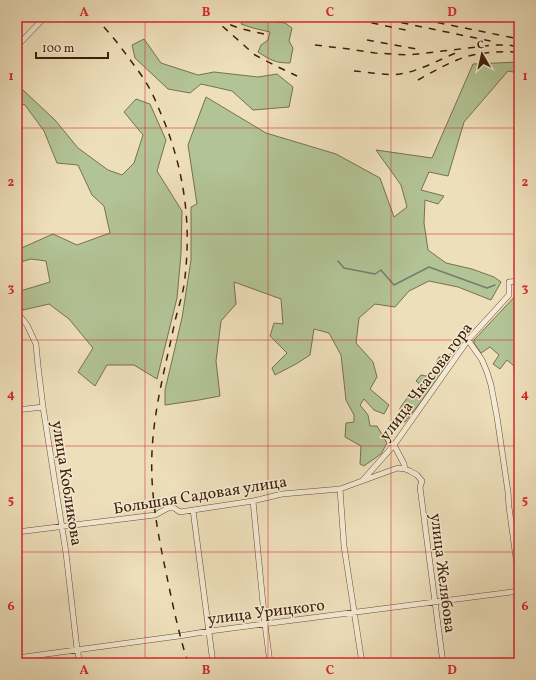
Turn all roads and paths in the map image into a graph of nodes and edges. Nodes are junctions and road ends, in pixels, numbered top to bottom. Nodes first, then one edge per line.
1 (45, 17) edge
2 (17, 46) edge
3 (519, 281) edge
4 (17, 312) edge
5 (468, 340) junction
6 (43, 407) junction
7 (17, 410) edge
8 (394, 445) junction
9 (405, 469) junction
10 (362, 481) junction
11 (340, 489) junction
12 (253, 501) junction
13 (193, 510) junction
14 (62, 526) junction
15 (17, 532) edge
16 (519, 580) edge
17 (519, 591) edge
18 (435, 602) junction
19 (355, 612) junction
20 (265, 624) junction
21 (210, 631) junction
22 (77, 650) junction
23 (17, 658) edge
24 (80, 663) edge
25 (214, 663) edge
26 (270, 663) edge
27 (362, 663) edge
28 (443, 663) edge

1 - 2 street
3 - 5 street, улица Чкасова гора
4 - 6 street, улица Кобликова
5 - 8 street, улица Чкасова гора
5 - 16 street
6 - 7 street
6 - 14 street, улица Кобликова
8 - 9 street
8 - 10 street, улица Чкасова гора
9 - 10 street, Большая Садовая улица
9 - 18 street, улица Желябова
10 - 11 street, Большая Садовая улица
11 - 12 street, Большая Садовая улица
11 - 19 street
12 - 13 street, Большая Садовая улица
12 - 20 street
13 - 14 street, Большая Садовая улица
13 - 21 street
14 - 15 street, Большая Садовая улица
14 - 22 street, улица Кобликова
17 - 18 street, улица Урицкого
18 - 19 street, улица Урицкого
18 - 28 street, улица Желябова
19 - 20 street, улица Урицкого
19 - 27 street
20 - 21 street, улица Урицкого
20 - 26 street
21 - 22 street, улица Урицкого
21 - 25 street
22 - 23 street, улица Урицкого
22 - 24 street, улица Кобликова

